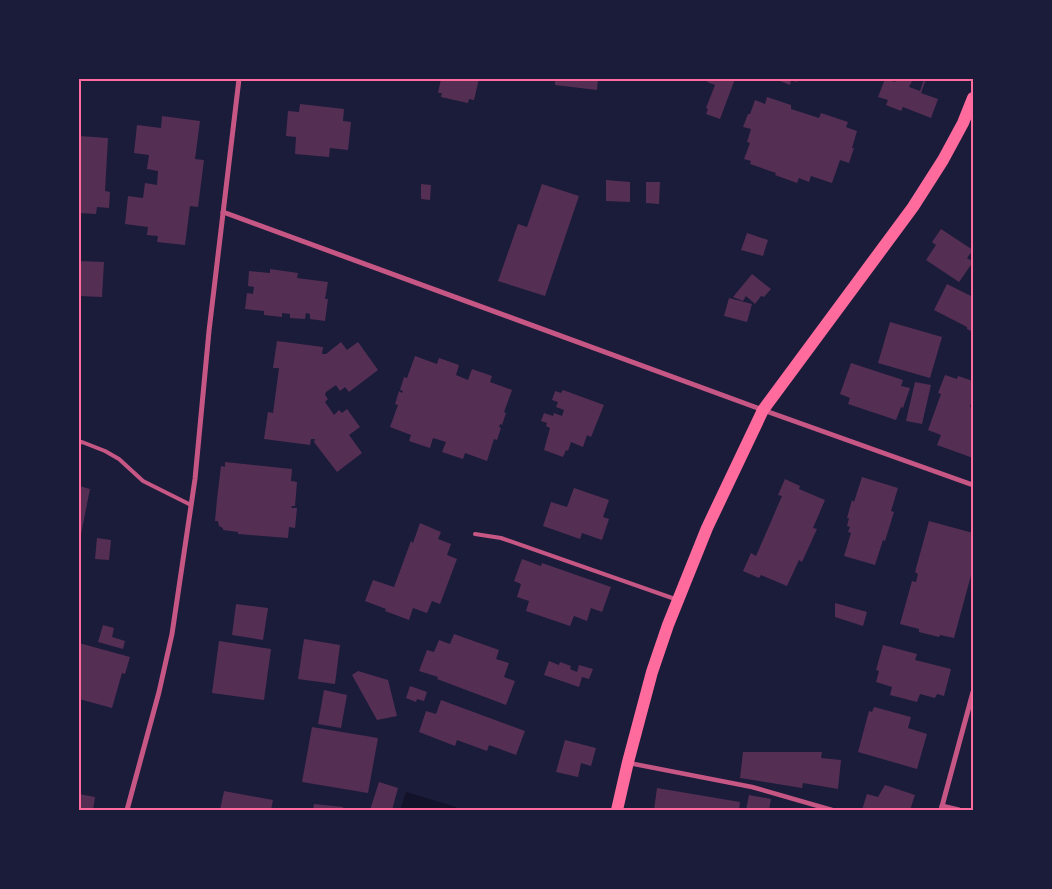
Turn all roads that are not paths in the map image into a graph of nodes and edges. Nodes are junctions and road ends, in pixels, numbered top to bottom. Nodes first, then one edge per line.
1 (239, 79) edge
2 (973, 98) edge
3 (223, 212) junction
4 (763, 410) junction
5 (79, 443) edge
6 (973, 484) edge
7 (191, 505) junction
8 (475, 534) dead end
9 (677, 600) junction
10 (973, 692) edge
11 (628, 762) junction
12 (941, 808) edge
13 (127, 810) edge
14 (617, 810) edge
15 (832, 810) edge
16 (959, 810) edge

1 - 3 street
2 - 4 main road
3 - 4 street
3 - 7 street
4 - 6 street
4 - 9 main road
5 - 7 lane
7 - 13 street
8 - 9 lane
9 - 11 main road
10 - 12 street
11 - 14 main road
11 - 15 street
12 - 16 street

